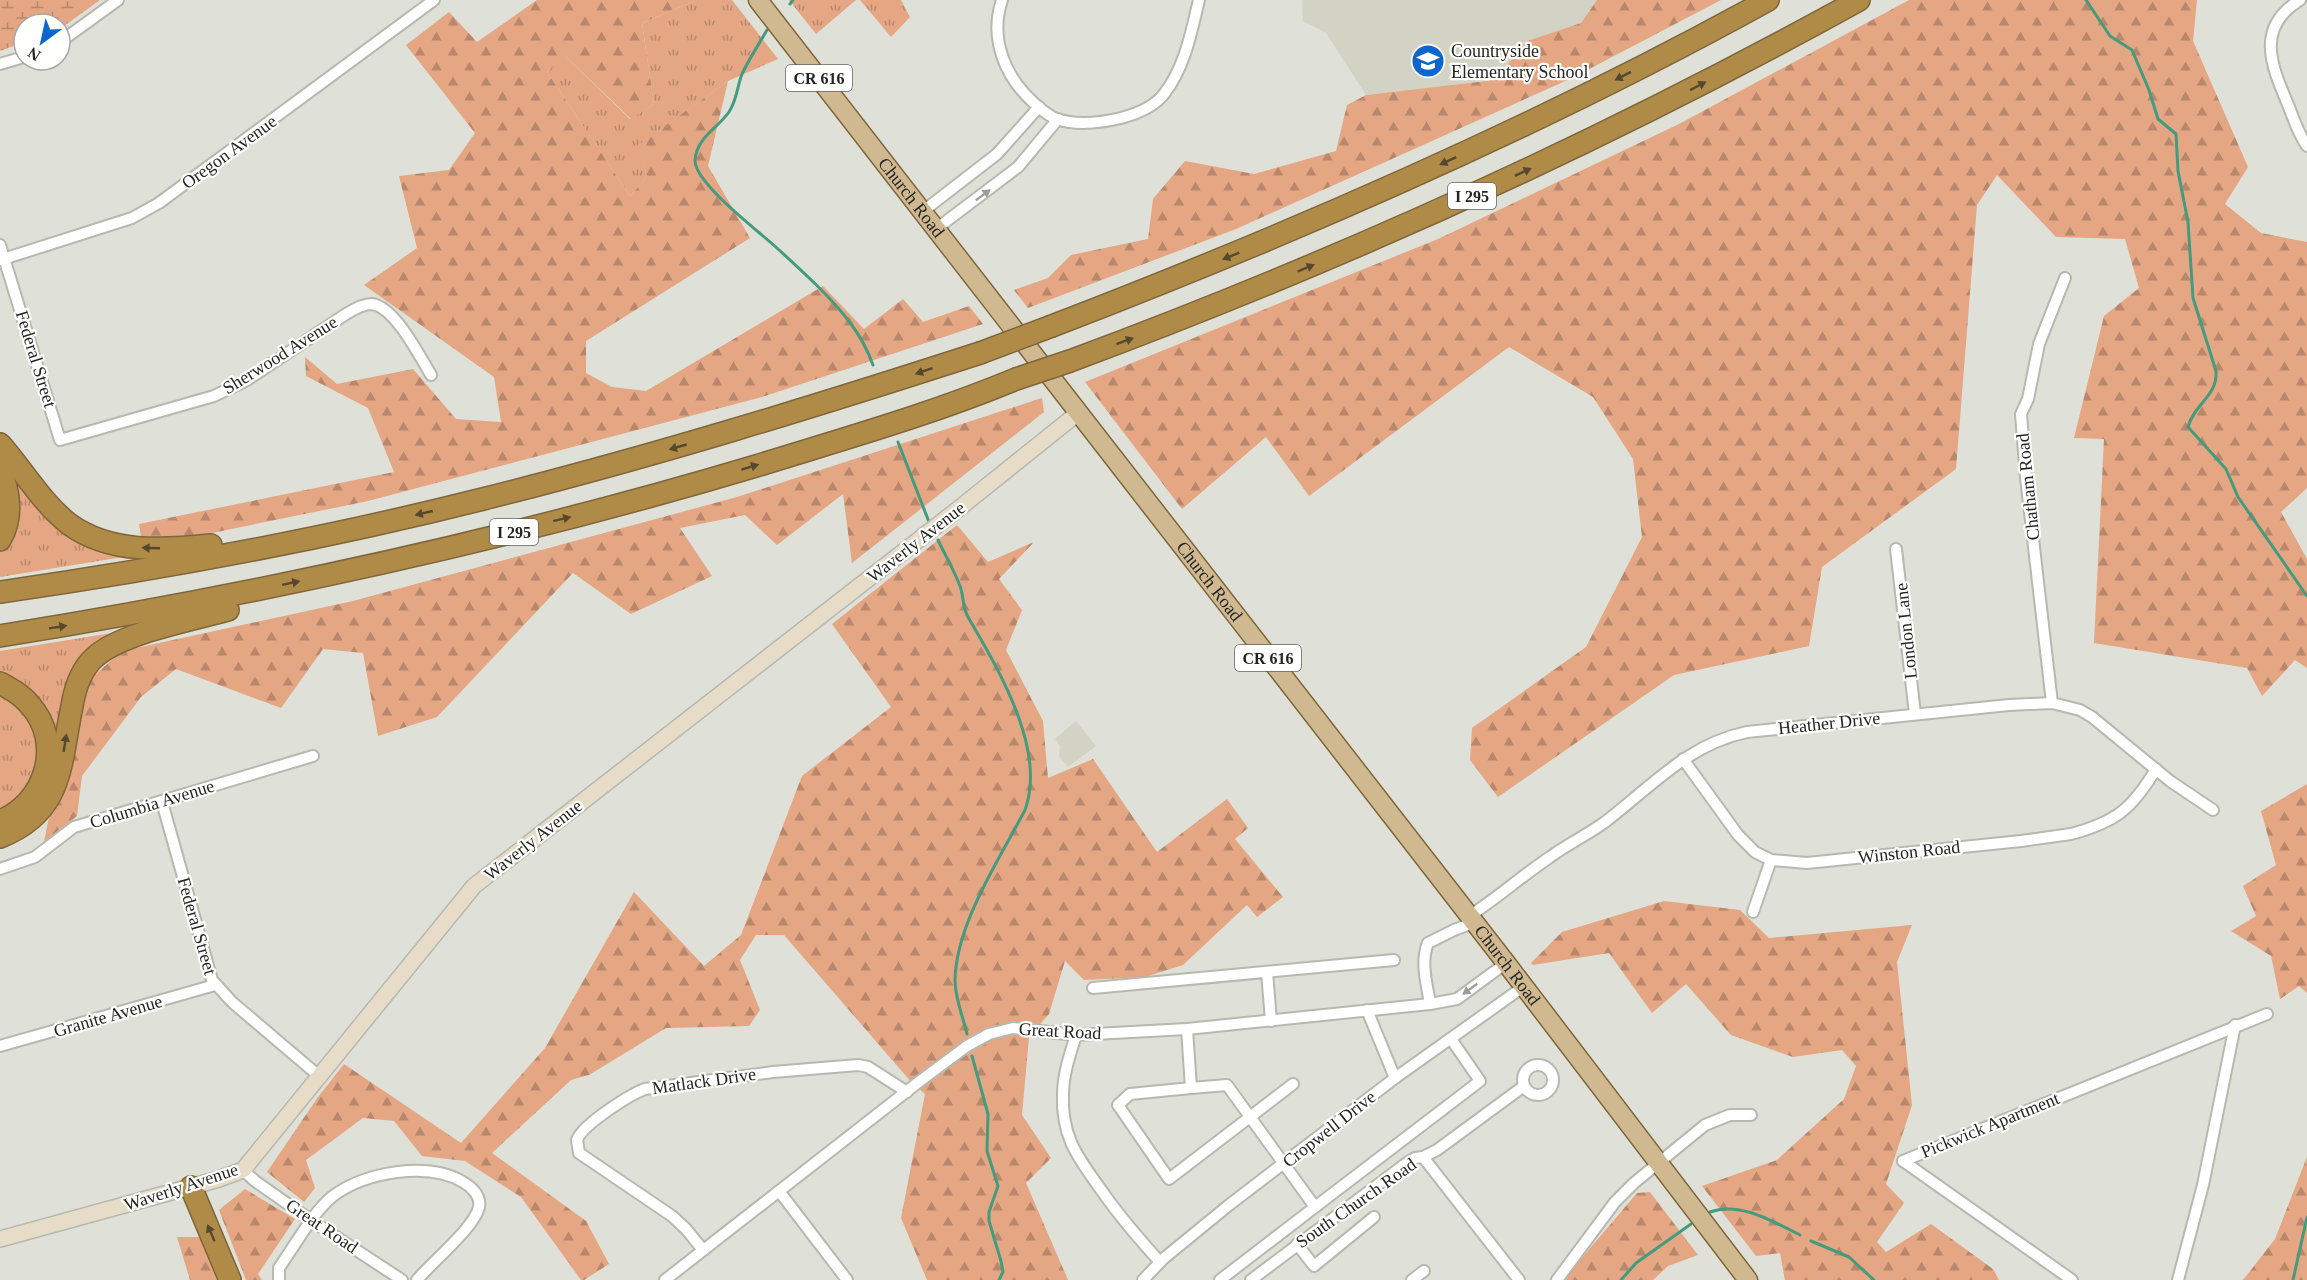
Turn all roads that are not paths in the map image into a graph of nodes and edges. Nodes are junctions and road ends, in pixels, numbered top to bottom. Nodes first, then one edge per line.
1 (118, 0) edge
2 (434, 0) edge
3 (758, 0) edge
4 (1002, 0) edge
5 (1199, 0) edge
6 (1768, 0) edge
7 (1859, 0) edge
8 (2300, 0) edge
9 (72, 33) edge
10 (1039, 107) junction
11 (1058, 119) junction
12 (2307, 146) edge
13 (922, 212) junction
14 (936, 229) junction
15 (0, 245) edge
16 (2, 259) edge
17 (2065, 278) dead end
18 (431, 375) dead end
19 (1078, 413) junction
20 (60, 440) joint
21 (0, 444) edge
22 (0, 470) edge
23 (334, 533) junction
24 (0, 540) edge
25 (1896, 549) dead end
26 (0, 592) edge
27 (250, 592) junction
28 (0, 636) edge
29 (0, 682) edge
30 (2052, 703) junction
31 (1915, 714) junction
32 (313, 756) dead end
33 (1683, 759) junction
34 (2156, 769) junction
35 (162, 802) junction
36 (2213, 810) dead end
37 (0, 821) edge
38 (0, 837) edge
39 (1771, 860) junction
40 (0, 869) edge
41 (1753, 912) dead end
42 (1471, 920) junction
43 (1394, 960) dead end
44 (1506, 963) junction
45 (1267, 972) junction
46 (215, 985) junction
47 (1523, 987) junction
48 (1093, 988) dead end
49 (1430, 1004) junction
50 (1367, 1010) junction
51 (2267, 1014) dead end
52 (1271, 1021) junction
53 (2235, 1025) junction
54 (1187, 1029) junction
55 (1076, 1035) junction
56 (1451, 1039) junction
57 (0, 1046) edge
58 (319, 1076) junction
59 (1395, 1078) junction
60 (1293, 1084) dead end
61 (1524, 1086) dead end
62 (1191, 1088) junction
63 (906, 1092) junction
64 (1751, 1115) dead end
65 (1250, 1118) junction
66 (1423, 1157) junction
67 (1659, 1163) junction
68 (1284, 1164) junction
69 (243, 1170) junction
70 (192, 1187) junction
71 (779, 1191) junction
72 (1315, 1208) junction
73 (1374, 1217) dead end
74 (312, 1221) junction
75 (0, 1239) edge
76 (1297, 1244) junction
77 (703, 1251) junction
78 (1160, 1262) junction
79 (1424, 1271) dead end
80 (230, 1280) edge
81 (279, 1280) edge
82 (402, 1280) edge
83 (417, 1280) edge
84 (665, 1280) edge
85 (847, 1280) edge
86 (1143, 1280) edge
87 (1220, 1280) edge
88 (1251, 1280) edge
89 (1412, 1280) edge
90 (1519, 1280) edge
91 (1557, 1280) edge
92 (1748, 1280) edge
93 (2073, 1280) edge
94 (2178, 1280) edge

1 - 9 street
2 - 16 street, Oregon Avenue
3 - 13 main road, Church Road / CR 616
4 - 10 street
5 - 11 street
6 -> 23 highway, I 295, bridge
27 -> 7 highway, I 295, bridge
8 - 12 street
10 - 11 street
10 - 13 street
14 -> 11 street
13 - 14 main road, Church Road / CR 616
14 - 19 main road, Church Road / CR 616
15 - 16 street, Federal Street
16 - 20 street, Federal Street
17 - 30 street, Chatham Road
18 - 20 street, Sherwood Avenue
19 - 42 main road, Church Road / CR 616
19 - 58 street, Waverly Avenue
23 -> 21 highway
22 - 24 highway
23 - 26 highway, I 295
25 - 31 street, London Lane
28 -> 27 highway, I 295
38 -> 27 highway
29 - 37 highway
30 - 31 street, Heather Drive
30 - 34 street, Heather Drive
31 - 33 street, Heather Drive
32 - 35 street, Columbia Avenue
33 - 39 street, Winston Road
33 - 42 street, Heather Drive
34 - 36 street, Heather Drive
34 - 39 street, Winston Road
35 - 40 street, Columbia Avenue
35 - 46 street, Federal Street
39 - 41 street
42 - 44 main road, Church Road / CR 616
42 - 49 street
43 - 45 street
44 - 47 main road, Church Road / CR 616
44 -> 49 street, Great Road
45 - 48 street
45 - 52 street
46 - 57 street, Granite Avenue
46 - 58 street, Federal Street
47 - 56 street, Cropwell Drive
47 - 67 main road, Church Road / CR 616
49 - 50 street, Great Road
50 - 52 street, Great Road
50 - 59 street
51 - 53 street, Pickwick Apartment
52 - 54 street, Great Road
53 - 93 street, Pickwick Apartment
53 - 94 street
54 - 55 street, Great Road
54 - 62 street
55 - 63 street, Great Road
55 - 78 street
56 - 59 street, Cropwell Drive
56 - 72 street
58 - 69 street, Waverly Avenue
59 - 68 street, Cropwell Drive
60 - 65 street
61 - 66 street
62 - 65 street
62 - 65 street
63 - 71 street, Great Road
63 - 77 street, Matlack Drive
64 - 67 street
65 - 68 street
66 - 76 street, South Church Road
66 - 90 street, South Church Road
67 - 91 street
67 - 92 main road, Church Road / CR 616
68 - 72 street
68 - 78 street, Cropwell Drive
69 - 70 street, Waverly Avenue
69 - 74 street, Great Road
70 - 75 street, Waverly Avenue
80 -> 70 highway
71 - 77 street, Great Road
71 - 85 street
72 - 87 street
73 - 76 street
74 - 81 street
74 - 82 street, Great Road
74 - 83 street
76 - 88 street, South Church Road
77 - 84 street, Great Road
78 - 86 street, Cropwell Drive
79 - 89 street

